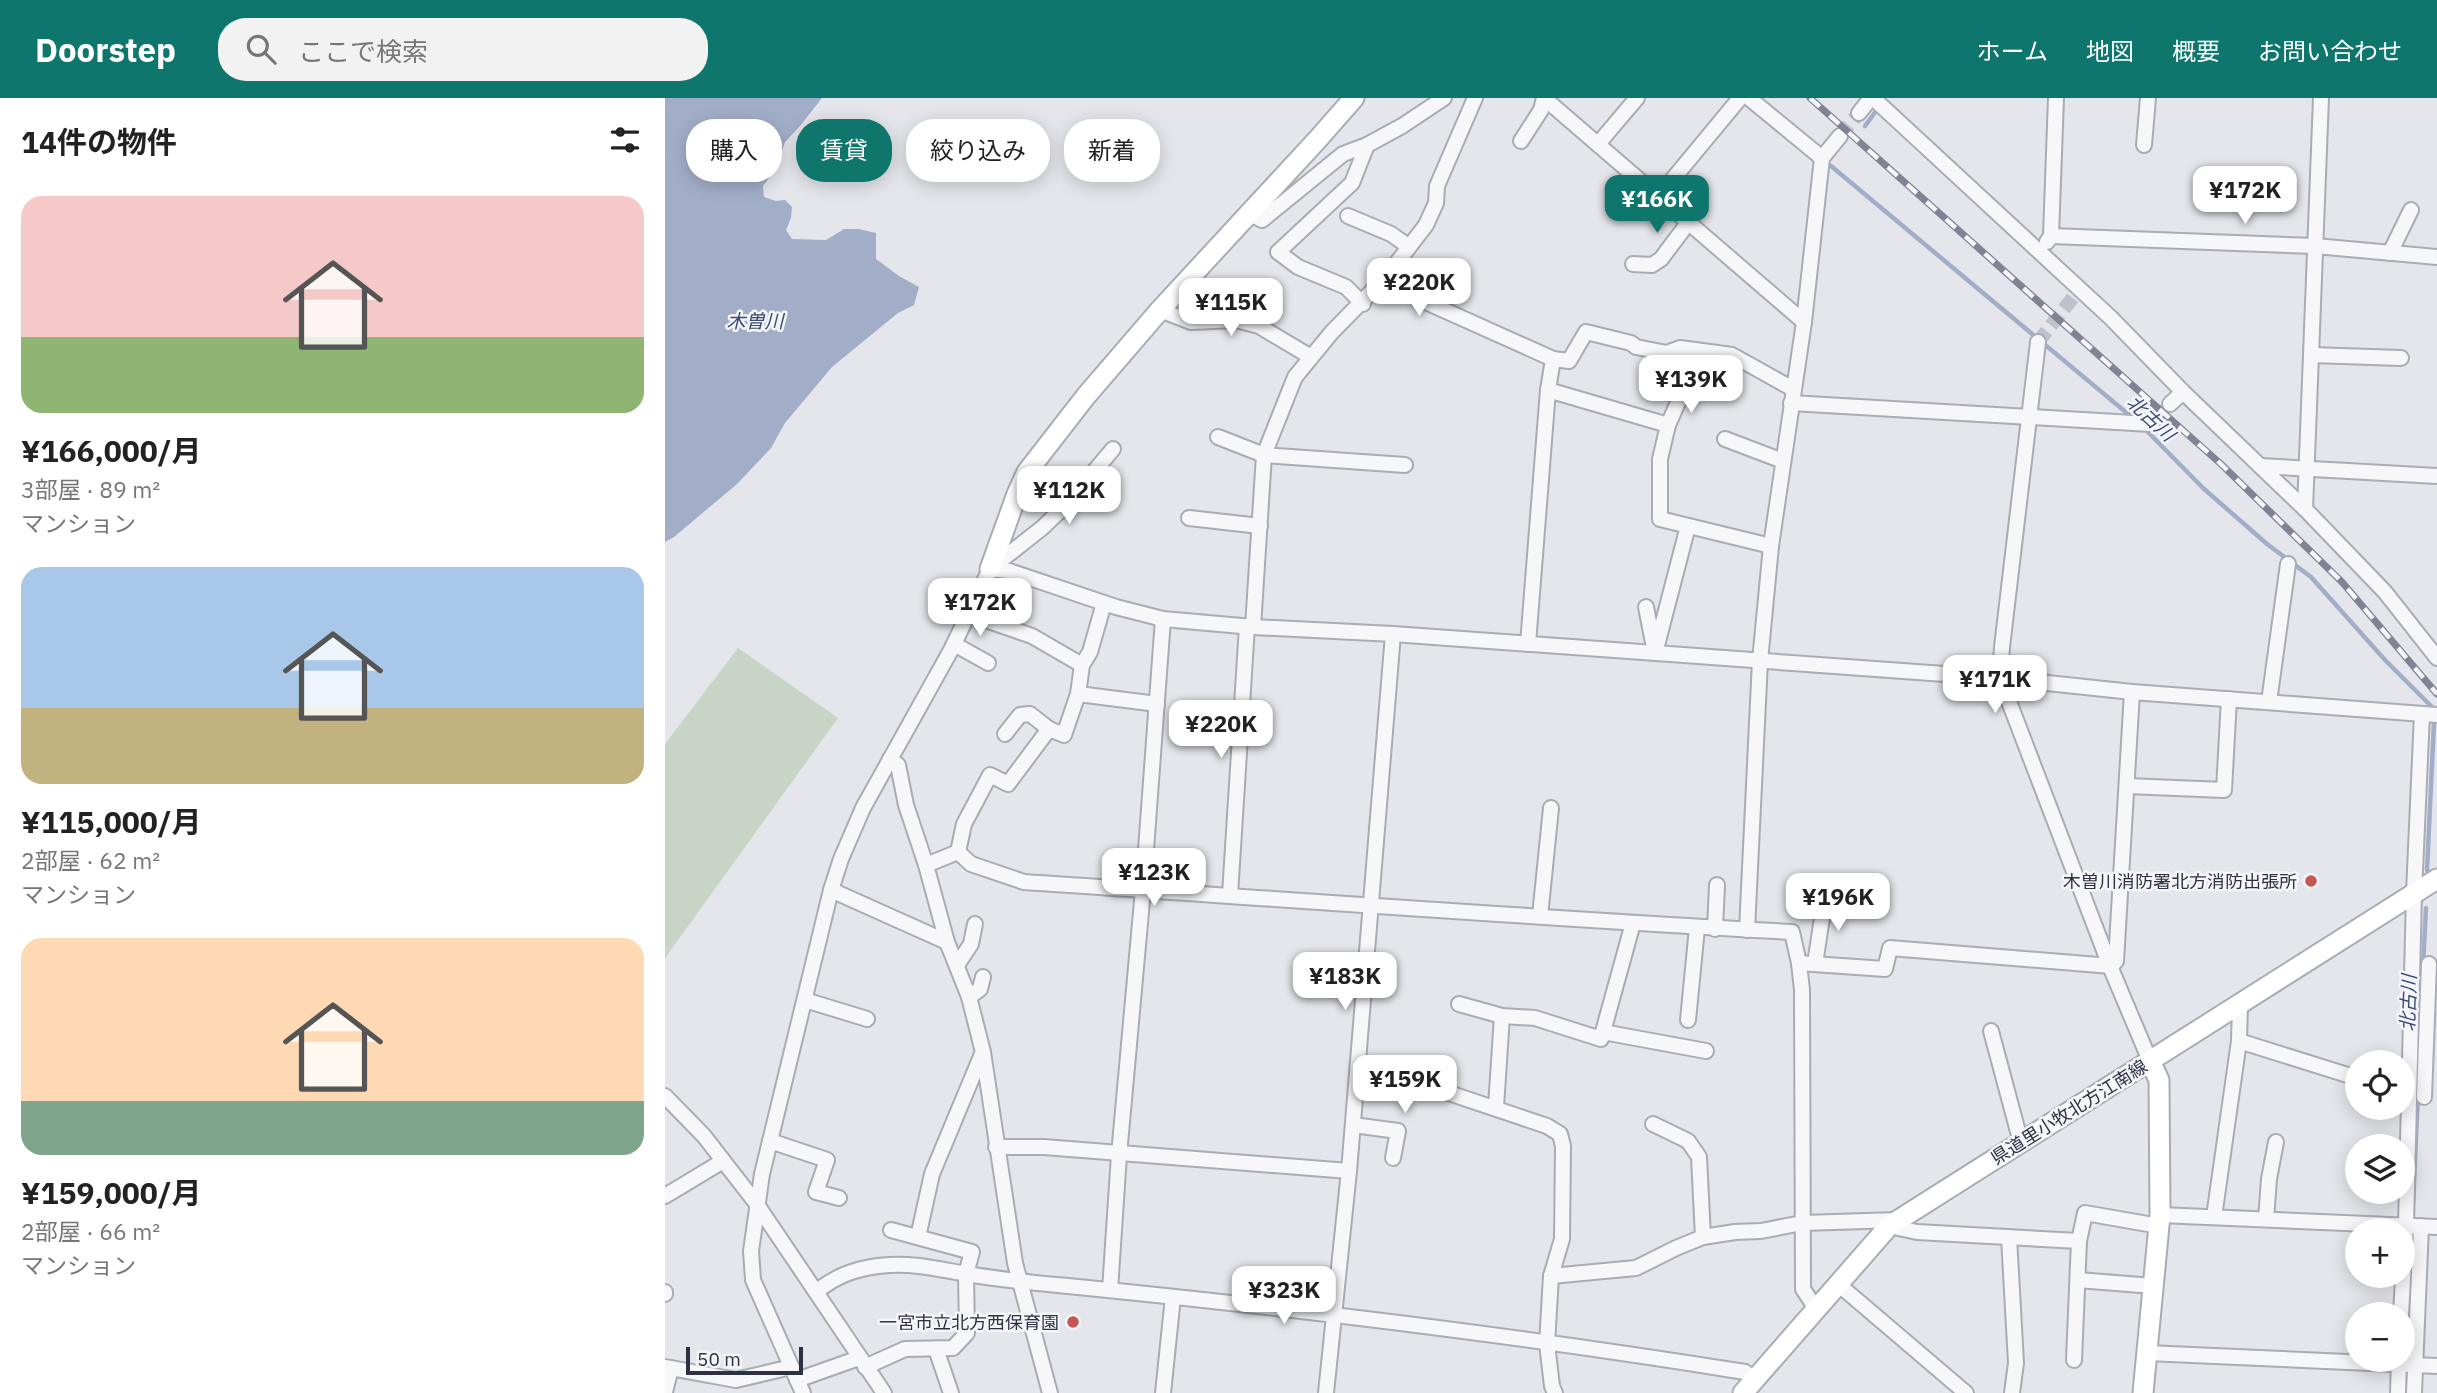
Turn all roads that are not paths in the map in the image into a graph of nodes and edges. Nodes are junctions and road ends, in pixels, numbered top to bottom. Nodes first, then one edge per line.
1 (1354, 98) edge
2 (1444, 98) edge
3 (1475, 98) edge
4 (1544, 98) edge
5 (1637, 98) edge
6 (1740, 98) edge
7 (1749, 98) edge
8 (1872, 98) edge
9 (2056, 98) edge
10 (2148, 98) edge
11 (2321, 98) edge
12 (1859, 113) tunnel mouth
13 (1840, 136) tunnel mouth
14 (1521, 141) dead end
15 (1598, 144) junction
16 (1367, 145) junction
17 (2144, 145) dead end
18 (1822, 158) junction
19 (1658, 197) junction
20 (2411, 210) dead end
21 (1250, 214) junction
22 (1348, 216) dead end
23 (1688, 223) junction
24 (2051, 236) junction
25 (1408, 246) junction
26 (2315, 246) junction
27 (2040, 251) junction
28 (2389, 253) junction
29 (2437, 257) edge
30 (1633, 264) dead end
31 (1386, 278) junction
32 (1363, 303) junction
33 (1160, 310) junction
34 (1804, 322) junction
35 (2038, 342) tunnel mouth
36 (2311, 355) junction
37 (1311, 357) junction
38 (2401, 358) dead end
39 (1553, 359) junction
40 (1548, 390) junction
41 (1683, 391) dead end
42 (2183, 392) junction
43 (1792, 396) junction
44 (2170, 404) tunnel mouth
45 (2028, 416) junction
46 (2153, 422) tunnel mouth
47 (1668, 425) junction
48 (1218, 437) dead end
49 (1725, 439) dead end
50 (1113, 449) dead end
51 (1264, 455) junction
52 (1783, 461) junction
53 (1405, 466) dead end
54 (2260, 466) junction
55 (2306, 470) junction
56 (2437, 476) edge
57 (2305, 509) junction
58 (1189, 518) dead end
59 (1260, 526) junction
60 (1688, 526) junction
61 (1771, 546) junction
62 (2288, 564) dead end
63 (990, 569) junction
64 (1104, 603) junction
65 (1646, 607) dead end
66 (968, 614) junction
67 (1163, 618) junction
68 (1250, 627) junction
69 (1393, 634) junction
70 (954, 644) junction
71 (1528, 644) junction
72 (1655, 653) junction
73 (2437, 658) edge
74 (1759, 661) junction
75 (988, 663) dead end
76 (1082, 665) junction
77 (2000, 678) junction
78 (2132, 692) junction
79 (1078, 694) junction
80 (2229, 699) junction
81 (2269, 702) junction
82 (1157, 704) junction
83 (2430, 714) edge
84 (1049, 729) junction
85 (1005, 734) dead end
86 (890, 759) junction
87 (2127, 786) junction
88 (1551, 808) dead end
89 (958, 852) junction
90 (926, 865) junction
91 (2437, 879) edge
92 (1717, 885) dead end
93 (831, 890) junction
94 (1143, 890) junction
95 (2414, 893) junction
96 (1230, 894) junction
97 (1825, 898) dead end
98 (1371, 904) junction
99 (1540, 916) junction
100 (1633, 923) junction
101 (975, 924) dead end
102 (1697, 928) junction
103 (1715, 929) junction
104 (1747, 930) junction
105 (947, 942) junction
106 (1799, 963) junction
107 (1815, 964) junction
108 (2429, 964) dead end
109 (957, 965) junction
110 (2111, 966) junction
111 (983, 977) dead end
112 (969, 997) junction
113 (805, 1000) junction
114 (1459, 1004) dead end
115 (2240, 1005) junction
116 (1502, 1016) junction
117 (867, 1019) dead end
118 (1688, 1020) dead end
119 (1991, 1031) dead end
120 (1603, 1032) junction
121 (2239, 1041) junction
122 (1706, 1051) dead end
123 (983, 1052) junction
124 (2150, 1061) junction
125 (2345, 1074) edge
126 (1356, 1088) junction
127 (2418, 1094) edge
128 (667, 1103) edge
129 (1496, 1107) junction
130 (1653, 1124) dead end
131 (1353, 1125) junction
132 (770, 1141) junction
133 (2276, 1142) dead end
134 (2021, 1143) junction
135 (996, 1147) junction
136 (1119, 1155) junction
137 (1393, 1158) dead end
138 (723, 1161) junction
139 (1349, 1171) junction
140 (665, 1196) edge
141 (839, 1198) dead end
142 (756, 1203) junction
143 (2214, 1217) junction
144 (2413, 1218) edge
145 (2266, 1219) junction
146 (2159, 1220) junction
147 (1802, 1223) junction
148 (1894, 1223) junction
149 (2345, 1223) edge
150 (2415, 1226) edge
151 (2437, 1227) edge
152 (891, 1230) dead end
153 (918, 1237) junction
154 (1703, 1237) junction
155 (2010, 1237) junction
156 (2079, 1241) junction
157 (966, 1274) junction
158 (1551, 1276) junction
159 (2078, 1280) junction
160 (1019, 1282) junction
161 (1838, 1284) junction
162 (2153, 1286) junction
163 (1110, 1290) junction
164 (816, 1292) junction
165 (1173, 1297) junction
166 (1817, 1309) junction
167 (1333, 1314) junction
168 (1547, 1344) junction
169 (936, 1349) junction
170 (2147, 1353) junction
171 (2074, 1360) dead end
172 (2345, 1361) edge
173 (862, 1363) junction
174 (2415, 1365) edge
175 (2437, 1366) edge
176 (668, 1367) edge
177 (2404, 1372) edge
178 (2408, 1372) edge
179 (797, 1380) edge
180 (1749, 1386) edge
181 (665, 1392) edge
182 (884, 1393) edge
183 (951, 1393) edge
184 (1050, 1393) edge
185 (1163, 1393) edge
186 (1326, 1393) edge
187 (1555, 1393) edge
188 (1966, 1393) edge
189 (2012, 1393) edge
190 (2143, 1393) edge
191 (2398, 1393) edge
192 (2414, 1393) edge

1 - 21 street
2 - 16 street
3 - 25 street
4 - 14 street
4 - 15 street
5 - 15 street
6 - 19 street
7 - 18 street
8 - 12 street
8 - 27 street
9 - 24 street
10 - 17 street
11 - 26 street
13 - 18 street
15 - 19 street
16 - 21 street
16 - 32 street
18 - 34 street
19 - 23 street
20 - 28 street
21 - 33 street
22 - 25 street
23 - 30 street
23 - 34 street
24 - 26 street
24 - 27 street
25 - 31 street
26 - 28 street
26 - 36 street
27 - 42 street
28 - 29 street
31 - 32 street
31 - 39 street
32 - 37 street
33 - 37 street
33 - 63 street
34 - 43 street
35 - 45 street
36 - 38 street
36 - 55 street
37 - 51 street
39 - 40 street
39 - 43 street
40 - 47 street
40 - 71 street
41 - 47 street
42 - 44 street
42 - 54 street
43 - 45 street
43 - 52 street
45 - 46 street
45 - 77 street
47 - 60 street
48 - 51 street
49 - 52 street
50 - 63 street
51 - 53 street
51 - 59 street
52 - 61 street
54 - 55 street
54 - 57 street
55 - 56 street
55 - 57 street
57 - 73 street
58 - 59 street
59 - 68 street
60 - 61 street
60 - 72 street
61 - 74 street
62 - 81 street
63 - 64 street
63 - 66 street
64 - 67 street
64 - 76 street
65 - 72 street
66 - 70 street
66 - 76 street
67 - 68 street
67 - 82 street
68 - 69 street
68 - 96 street
69 - 71 street
69 - 98 street
70 - 75 street
70 - 86 street
71 - 72 street
72 - 74 street
74 - 77 street
74 - 104 street
76 - 79 street
77 - 78 street
77 - 110 street
78 - 80 street
78 - 87 street
79 - 82 street
79 - 84 street
80 - 81 street
80 - 87 street
81 - 83 street
82 - 94 street
83 - 95 street
84 - 85 street
84 - 89 street
86 - 90 street
86 - 93 street
87 - 110 street
88 - 99 street
89 - 90 street
89 - 94 street
90 - 105 street
91 - 95 street, 県道里小牧北方江南線
92 - 103 street
93 - 105 street
93 - 113 street
94 - 96 street
94 - 136 street
95 - 115 street, 県道里小牧北方江南線
95 - 127 street
96 - 98 street
97 - 107 street
98 - 99 street
98 - 126 street
99 - 100 street
100 - 102 street
100 - 120 street
101 - 109 street
102 - 103 street
102 - 118 street
103 - 104 street
104 - 106 street
105 - 109 street
106 - 107 street
106 - 147 street
107 - 110 street
108 - 127 street
109 - 112 street
110 - 124 street
111 - 112 street
112 - 123 street
113 - 117 street
113 - 132 street
114 - 116 street
115 - 121 street
115 - 124 street, 県道里小牧北方江南線
116 - 120 street
116 - 129 street
119 - 134 street
120 - 122 street
121 - 125 street
121 - 143 street
123 - 135 street
123 - 153 street
124 - 134 street, 県道里小牧北方江南線
124 - 146 street
126 - 129 street
126 - 131 street
127 - 144 street
128 - 138 street
129 - 158 street
130 - 154 street
131 - 137 street
131 - 139 street
132 - 141 street
132 - 142 street
133 - 145 street
134 - 148 street, 県道里小牧北方江南線
135 - 136 street
135 - 160 street
136 - 139 street
136 - 163 street
138 - 140 street
138 - 142 street
139 - 167 street
142 - 164 street
142 - 179 street
143 - 145 street
143 - 146 street
145 - 149 street
146 - 156 street
146 - 162 street
147 - 148 street
147 - 154 street
147 - 166 street
148 - 155 street
148 - 161 street, 県道里小牧北方江南線
150 - 151 street
152 - 153 street
153 - 157 street
154 - 158 street
155 - 156 street
155 - 189 street
156 - 159 street
157 - 160 street
157 - 164 street
157 - 169 street
158 - 168 street
159 - 162 street
159 - 171 street
160 - 163 street
160 - 184 street
161 - 166 street, 県道里小牧北方江南線
161 - 188 street
162 - 170 street
163 - 165 street
164 - 173 street
165 - 167 street
165 - 185 street
166 - 180 street, 県道里小牧北方江南線
167 - 168 street
167 - 186 street
168 - 180 street
168 - 187 street
169 - 173 street
169 - 183 street
170 - 172 street
170 - 190 street
173 - 179 street
173 - 182 street
174 - 175 street
176 - 179 street
176 - 181 street
177 - 191 street
178 - 192 street

